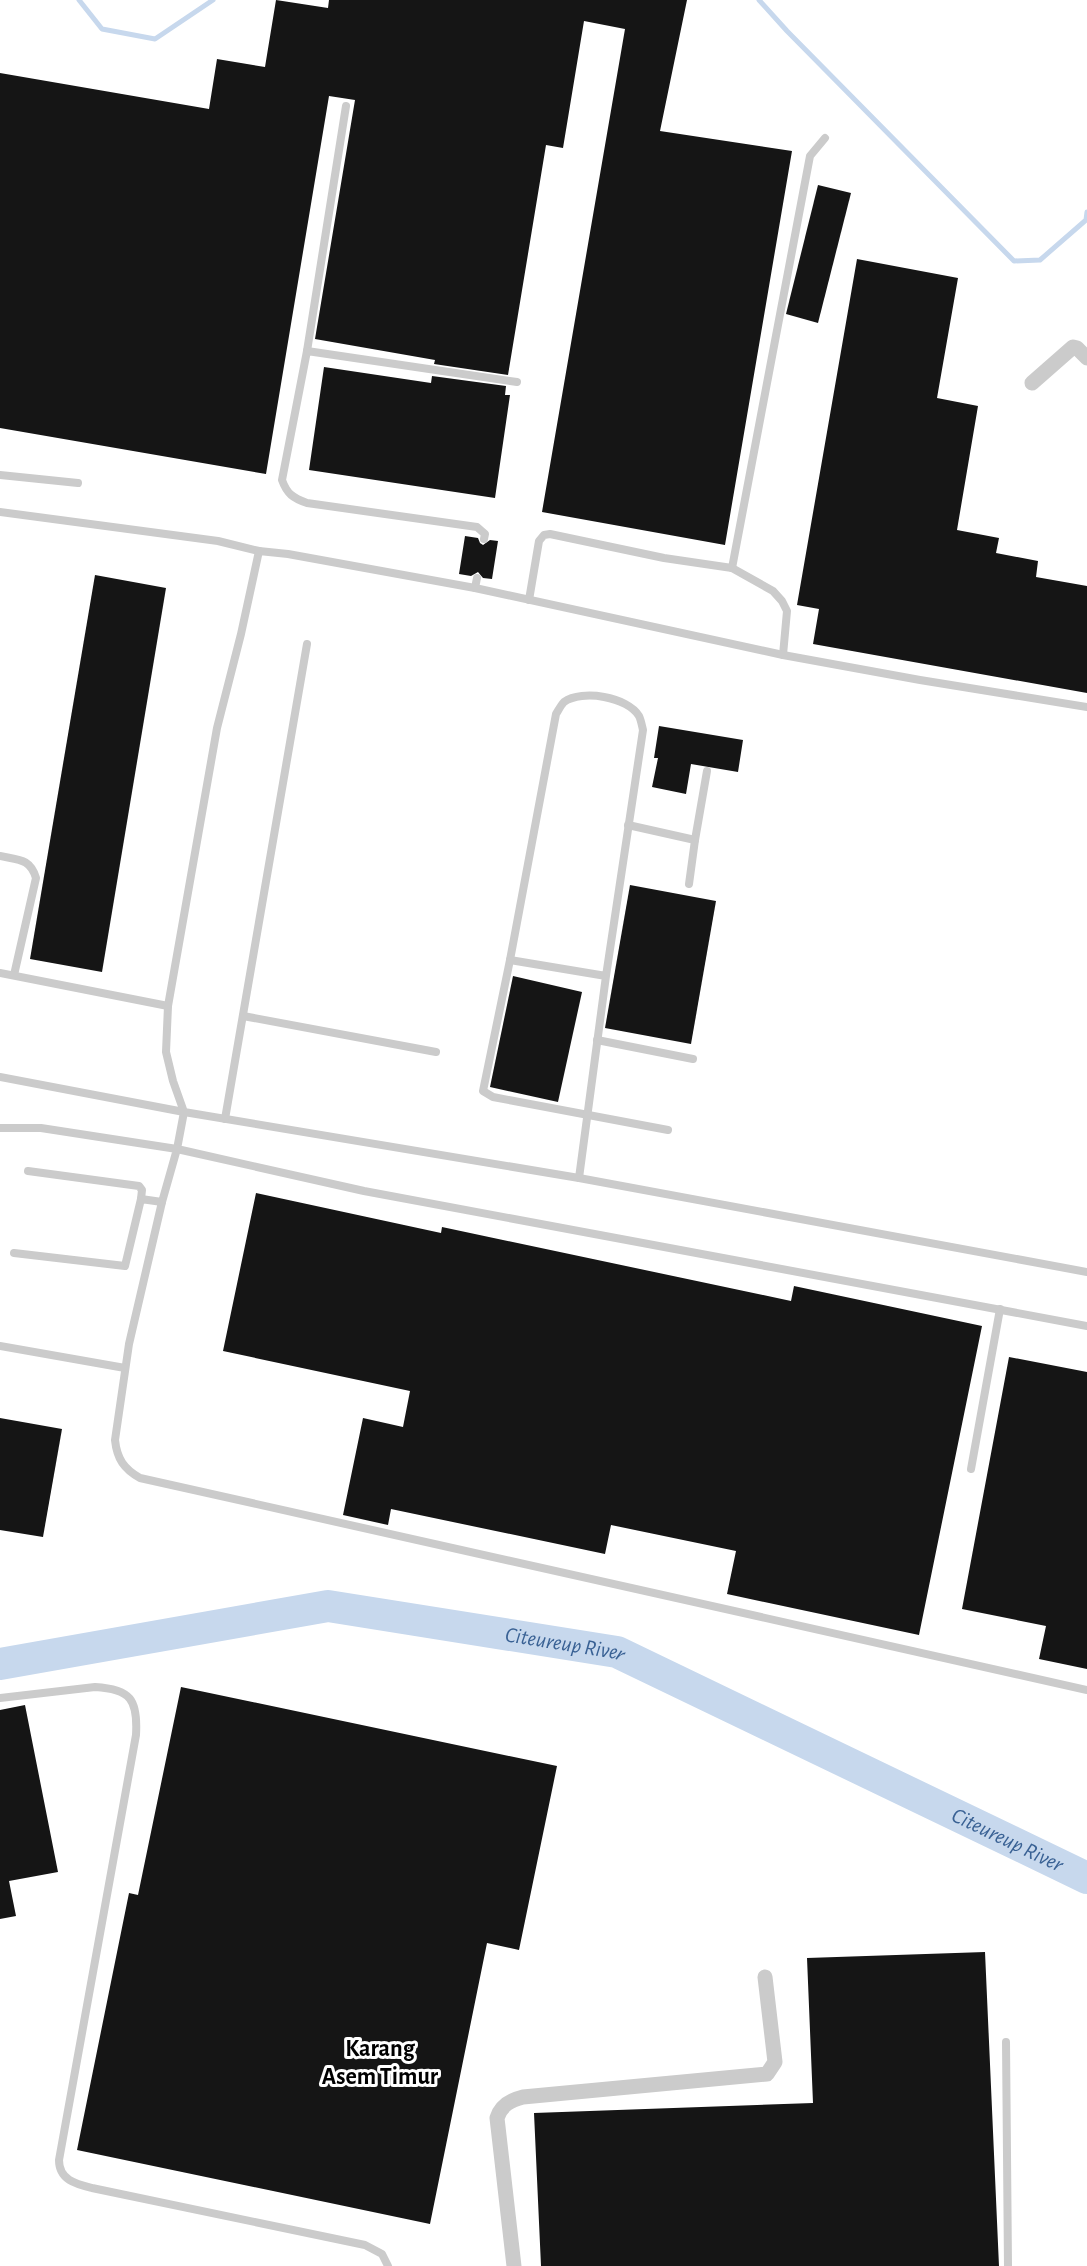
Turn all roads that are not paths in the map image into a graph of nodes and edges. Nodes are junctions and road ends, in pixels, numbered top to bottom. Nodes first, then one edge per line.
1 (346, 106) dead end
2 (825, 138) dead end
3 (307, 351) junction
4 (1087, 358) edge
5 (517, 382) dead end
6 (1032, 383) dead end
7 (0, 475) edge
8 (78, 483) dead end
9 (0, 512) edge
10 (484, 539) dead end
11 (259, 551) junction
12 (732, 568) junction
13 (477, 578) dead end
14 (475, 588) junction
15 (529, 600) junction
16 (307, 644) dead end
17 (783, 655) junction
18 (1087, 707) edge
19 (706, 771) dead end
20 (628, 825) junction
21 (694, 840) junction
22 (0, 856) edge
23 (689, 884) dead end
24 (510, 960) junction
25 (0, 973) edge
26 (14, 975) junction
27 (606, 976) junction
28 (168, 1006) junction
29 (243, 1016) junction
30 (597, 1040) junction
31 (436, 1052) dead end
32 (693, 1059) dead end
33 (0, 1077) edge
34 (184, 1112) junction
35 (587, 1114) junction
36 (225, 1119) junction
37 (0, 1128) edge
38 (668, 1130) dead end
39 (177, 1149) junction
40 (28, 1171) dead end
41 (579, 1178) junction
42 (141, 1199) junction
43 (162, 1202) junction
44 (14, 1253) dead end
45 (1087, 1272) edge
46 (1000, 1309) junction
47 (1087, 1326) edge
48 (0, 1346) edge
49 (125, 1368) junction
50 (971, 1468) dead end
51 (1087, 1689) edge
52 (0, 1698) edge
53 (765, 1977) dead end
54 (1005, 2042) dead end
55 (388, 2266) edge
56 (514, 2266) edge
57 (1008, 2266) edge

1 - 3 lane
2 - 12 lane
3 - 5 lane
3 - 10 lane
4 - 6 street
7 - 8 lane
9 - 11 lane
11 - 14 lane
11 - 28 lane
12 - 15 lane
12 - 17 lane
13 - 14 lane
14 - 15 lane
15 - 17 lane
16 - 29 lane
17 - 18 lane
19 - 21 lane
20 - 21 lane
20 - 24 lane
20 - 27 lane
21 - 23 lane
22 - 26 lane
24 - 27 lane
24 - 35 lane
25 - 26 lane
26 - 28 lane
27 - 30 lane
28 - 34 lane
29 - 31 lane
29 - 36 lane
30 - 32 lane
30 - 35 lane
33 - 34 lane
34 - 36 lane
34 - 39 lane
35 - 38 lane
35 - 41 lane
36 - 41 lane
37 - 39 lane
39 - 43 lane
39 - 46 lane
40 - 42 lane
41 - 45 lane
42 - 43 lane
42 - 44 lane
43 - 49 lane
46 - 47 lane
46 - 50 lane
48 - 49 lane
49 - 51 lane
52 - 55 lane
53 - 56 street
54 - 57 lane

